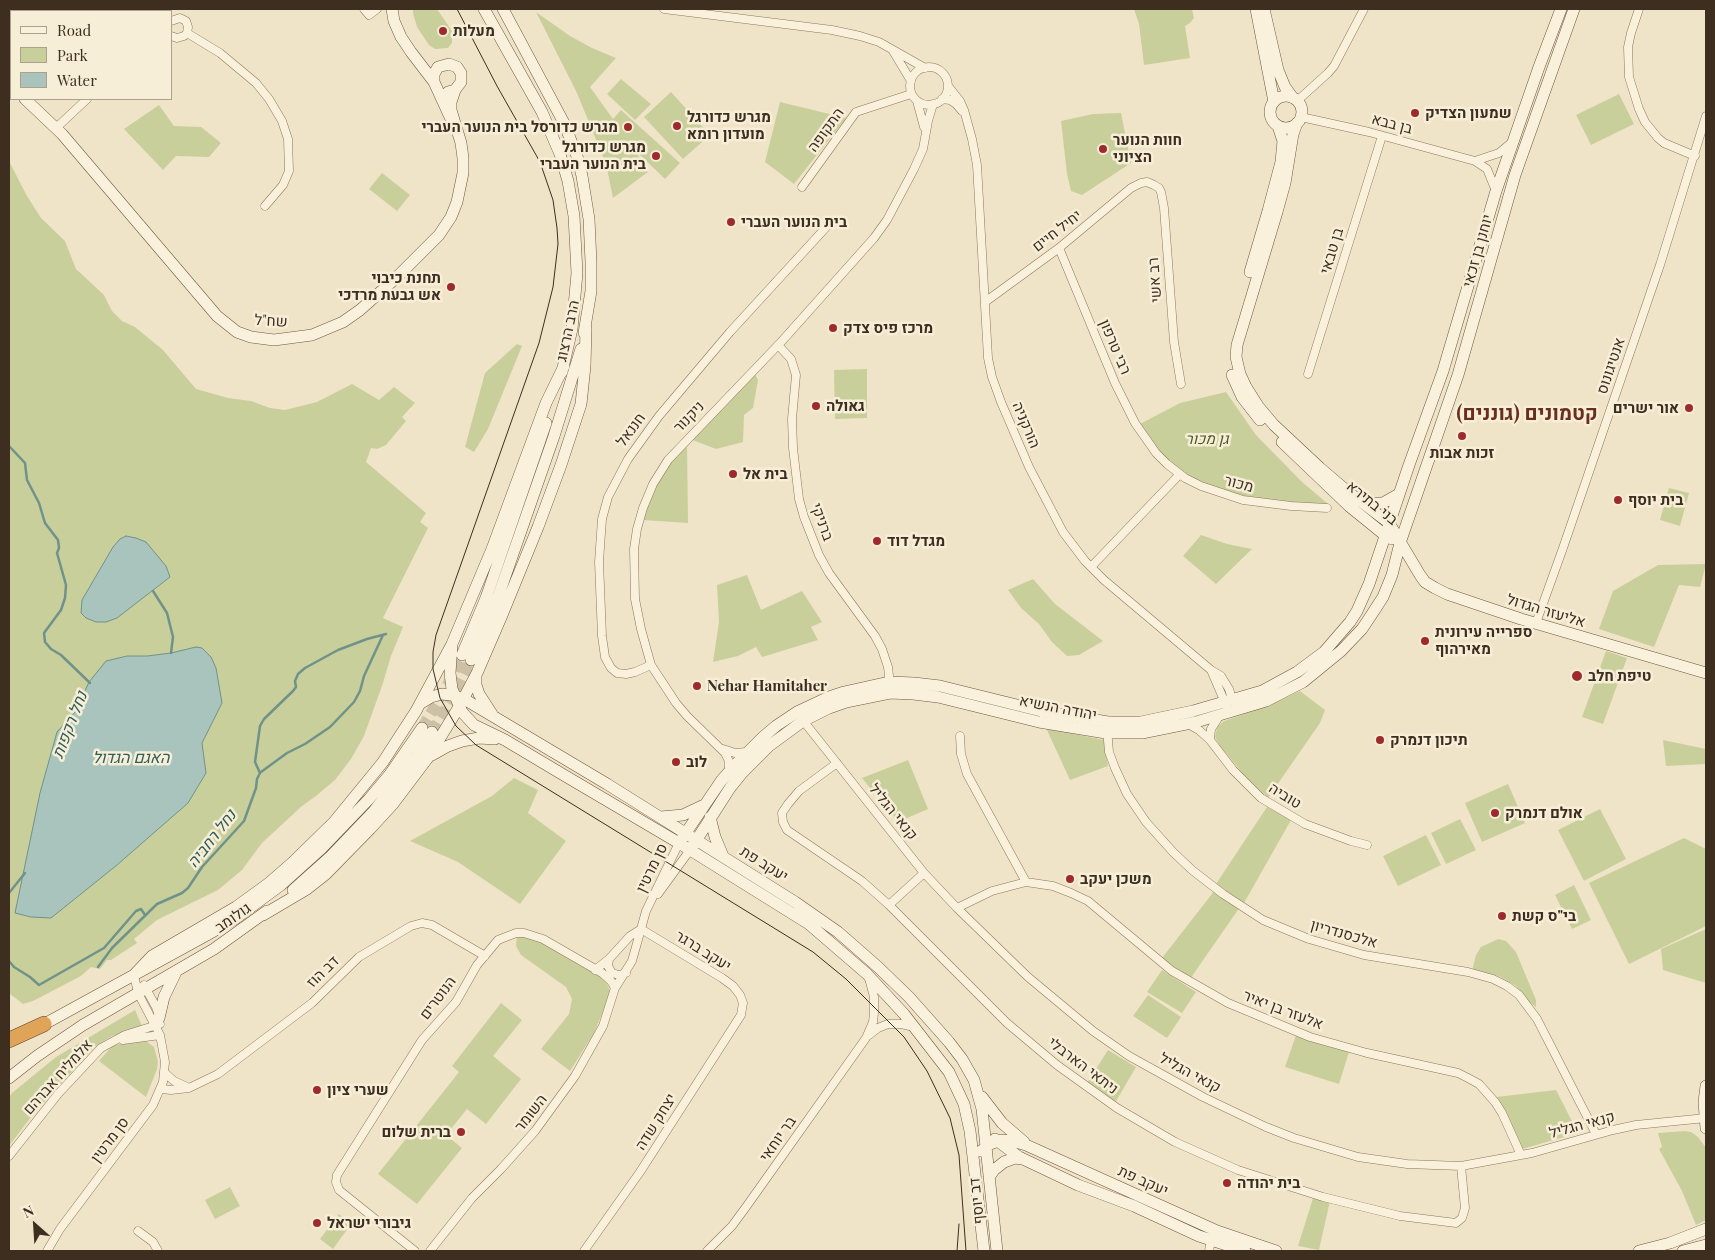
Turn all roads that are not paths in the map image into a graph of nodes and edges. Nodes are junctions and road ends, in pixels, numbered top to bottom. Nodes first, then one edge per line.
1 (376, 9) edge
2 (392, 9) edge
3 (484, 9) edge
4 (503, 9) edge
5 (664, 9) edge
6 (1256, 9) edge
7 (1264, 9) edge
8 (1364, 9) edge
9 (1561, 9) edge
10 (1574, 9) edge
11 (1639, 9) edge
12 (366, 12) edge
13 (174, 16) edge
14 (187, 33) junction
15 (172, 36) edge
16 (890, 48) junction
17 (411, 52) junction
18 (442, 65) junction
19 (926, 68) junction
20 (911, 81) junction
21 (436, 85) junction
22 (948, 86) junction
23 (456, 90) junction
24 (911, 94) junction
25 (942, 99) junction
26 (1295, 99) junction
27 (26, 100) edge
28 (86, 100) edge
29 (918, 101) junction
30 (1274, 102) junction
31 (933, 104) junction
32 (1706, 116) edge
33 (968, 119) junction
34 (1299, 120) junction
35 (1278, 126) junction
36 (455, 127) junction
37 (56, 128) junction
38 (1382, 136) junction
39 (925, 137) junction
40 (1512, 142) junction
41 (1694, 156) junction
42 (1475, 161) junction
43 (1147, 182) joint
44 (802, 186) dead end
45 (1496, 191) junction
46 (265, 206) dead end
47 (830, 222) dead end
48 (1059, 248) junction
49 (985, 302) junction
50 (586, 328) junction
51 (778, 345) junction
52 (564, 366) junction
53 (1308, 374) dead end
54 (1181, 384) dead end
55 (1156, 453) joint
56 (1180, 474) junction
57 (1399, 494) junction
58 (1364, 504) junction
59 (1327, 508) dead end
60 (1389, 523) junction
61 (1386, 536) junction
62 (1400, 543) junction
63 (1091, 567) junction
64 (1420, 574) junction
65 (1392, 575) junction
66 (1536, 623) junction
67 (452, 644) junction
68 (651, 665) junction
69 (477, 673) junction
70 (1706, 673) edge
71 (892, 687) junction
72 (459, 701) junction
73 (421, 703) junction
74 (1229, 705) junction
75 (1220, 715) junction
76 (800, 717) junction
77 (502, 723) junction
78 (1188, 724) junction
79 (1107, 727) junction
80 (960, 736) dead end
81 (505, 740) junction
82 (1210, 740) junction
83 (723, 749) junction
84 (748, 751) junction
85 (427, 759) junction
86 (837, 763) junction
87 (729, 772) junction
88 (704, 805) junction
89 (661, 817) junction
90 (710, 817) junction
91 (686, 833) junction
92 (696, 839) junction
93 (679, 843) junction
94 (1367, 845) dead end
95 (690, 850) junction
96 (723, 856) junction
97 (924, 873) junction
98 (1026, 882) junction
99 (650, 905) junction
100 (889, 905) junction
101 (957, 908) junction
102 (263, 915) junction
103 (641, 929) junction
104 (485, 956) junction
105 (609, 960) junction
106 (596, 970) junction
107 (176, 972) junction
108 (626, 973) junction
109 (867, 974) junction
110 (134, 975) junction
111 (616, 988) junction
112 (142, 990) junction
113 (743, 1003) joint
114 (158, 1023) junction
115 (44, 1024) junction
116 (915, 1028) junction
117 (160, 1035) junction
118 (866, 1038) junction
119 (9, 1040) edge
120 (111, 1042) junction
121 (9, 1046) edge
122 (165, 1073) junction
123 (9, 1078) edge
124 (1706, 1086) edge
125 (189, 1088) junction
126 (161, 1089) junction
127 (977, 1089) junction
128 (964, 1104) junction
129 (1706, 1122) edge
130 (984, 1129) junction
131 (1596, 1134) junction
132 (997, 1141) junction
133 (986, 1147) junction
134 (1032, 1147) junction
135 (1521, 1155) junction
136 (9, 1156) edge
137 (1023, 1159) junction
138 (1461, 1166) junction
139 (974, 1170) junction
140 (990, 1177) junction
141 (1706, 1229) edge
142 (138, 1231) dead end
143 (1215, 1243) edge
144 (1706, 1245) edge
145 (47, 1251) edge
146 (158, 1251) edge
147 (415, 1251) edge
148 (430, 1251) edge
149 (584, 1251) edge
150 (708, 1251) edge
151 (984, 1251) edge
152 (997, 1251) edge
153 (1241, 1251) edge
154 (1276, 1251) edge
155 (1639, 1251) edge
156 (1683, 1251) edge

1 - 12 street
2 - 17 main road, שח"ל
3 - 52 main road, הרב הרצוג
4 - 50 main road, הרב הרצוג
5 - 16 street
6 - 30 main road
7 - 26 main road
8 - 26 street
9 - 40 main road, יוחנן בן זכאי
10 - 62 main road, יוחנן בן זכאי
11 - 41 street
13 - 14 street
14 - 15 street
14 - 46 street
16 - 19 street
16 - 20 street
17 - 18 main road
17 - 21 main road, שח"ל
18 - 21 main road
18 - 23 main road
19 - 20 street
19 - 22 street
20 - 24 street
21 - 23 main road
21 - 36 main road, שח"ל
22 - 25 street
22 - 33 street, הורקניה
23 - 36 main road, שח"ל
24 - 29 street
24 - 44 street, התקופה
25 - 31 street
25 - 33 street
26 - 30 main road
26 - 34 main road
27 - 37 main road, שח"ל
28 - 37 street
29 - 31 street
29 - 39 street, ניקנור
30 - 35 main road
31 - 39 street, ניקנור
32 - 41 street, אנטיגונוס
33 - 49 street, הורקניה
34 - 35 main road
34 - 38 street, בן בבא
34 - 58 main road, בני בתירא
35 - 61 main road, בני בתירא
36 - 37 main road, שח"ל
38 - 42 street, בן בבא
38 - 53 street, בן טבאי
39 - 51 street, ניקנור
40 - 42 street
40 - 45 main road, יוחנן בן זכאי
41 - 66 street, אנטיגונוס
42 - 45 street
43 - 48 street, יחיל חיים
43 - 54 street, רב אשי
45 - 57 main road, יוחנן בן זכאי
47 - 68 street, חננאל
48 - 49 street, יחיל חיים
48 - 55 street, רבי טרפון
49 - 63 street, הורקניה
50 - 52 main road, הרב הרצוג
50 - 69 main road
51 - 68 street, ניקנור
51 - 71 street, ברניקי
52 - 67 main road
55 - 56 street, מכור
56 - 59 street, מכור
56 - 63 street
57 - 58 main road
57 - 60 main road, יהודה הנשיא
58 - 60 main road, בני בתירא
60 - 61 main road, יהודה הנשיא
60 - 62 main road, בני בתירא
61 - 62 main road, בני בתירא
61 - 74 main road, יהודה הנשיא
62 - 64 main road, אליעזר הגדול
62 - 65 main road, יהודה הנשיא
63 - 74 street, הורקניה
64 - 65 main road
64 - 66 main road, אליעזר הגדול
65 - 74 main road, יהודה הנשיא
66 - 70 main road, אליעזר הגדול
67 - 72 main road
67 - 73 main road
68 - 83 street, ניקנור
69 - 72 main road
69 - 77 main road
71 - 76 main road, יהודה הנשיא
71 - 79 main road, יהודה הנשיא
72 - 73 main road
72 - 77 main road, יעקב פת
72 - 81 main road, יעקב פת
72 - 85 main road
73 - 110 main road
74 - 75 main road, יהודה הנשיא
74 - 79 main road, יהודה הנשיא
75 - 78 main road, יהודה הנשיא
75 - 82 street
76 - 84 main road, יהודה הנשיא
76 - 86 street, קנאי הגליל
76 - 90 main road, יהודה הנשיא
77 - 89 main road, יעקב פת
78 - 79 main road, יהודה הנשיא
78 - 82 street, טוביה
79 - 131 street, אלכסנדריון
80 - 98 street
81 - 85 main road
81 - 93 main road, יעקב פת
82 - 94 street, טוביה
83 - 84 street
83 - 87 street
84 - 87 main road, יהודה הנשיא
85 - 102 main road
86 - 97 street, קנאי הגליל
86 - 100 street, ניתאי הארבלי
87 - 88 main road, יהודה הנשיא
88 - 89 main road
88 - 91 main road, יהודה הנשיא
89 - 91 main road, יעקב פת
90 - 92 main road, יהודה הנשיא
90 - 96 main road
91 - 92 main road, יעקב פת
91 - 93 main road, יהודה הנשיא
92 - 95 main road, יהודה הנשיא
92 - 96 main road, יעקב פת
93 - 95 main road, יעקב פת
93 - 99 street, סן מרטין
95 - 99 street, סן מרטין
95 - 109 main road, יעקב פת
96 - 127 main road, יעקב פת
97 - 100 street
97 - 101 street, קנאי הגליל
98 - 101 street, אלעזר בן יאיר
98 - 135 street, אלעזר בן יאיר
99 - 103 street, סן מרטין
100 - 138 street, ניתאי הארבלי
101 - 138 street, קנאי הגליל
102 - 107 main road, גולומב
102 - 110 main road, גולומב
103 - 105 street
103 - 108 street, השומר
103 - 113 street, יעקב ברגר
104 - 106 street, הנוטרים
104 - 125 street, דב הוז
104 - 147 street, הנוטרים
105 - 106 street
105 - 108 street
106 - 111 street, הנוטרים
107 - 112 main road, גולומב
107 - 114 main road
108 - 111 street, השומר
109 - 116 main road, יעקב פת
109 - 118 street, בר יוחאי
110 - 112 street, סן מרטין
110 - 115 main road, גולומב
111 - 148 street, השומר
112 - 114 street, סן מרטין
112 - 123 main road, גולומב
113 - 149 street, יצחק שדה
114 - 117 street, סן מרטין
114 - 120 street, אלמליח אברהם
115 - 119 highway
115 - 121 main road, גולומב
116 - 118 street, בר יוחאי
116 - 128 main road, יעקב פת
117 - 120 street, אלמליח אברהם
117 - 122 street, סן מרטין
118 - 150 street, בר יוחאי
120 - 136 street, אלמליח אברהם
122 - 125 street
122 - 126 street, סן מרטין
124 - 129 main road
125 - 126 street, דב הוז
126 - 145 street, סן מרטין
127 - 130 main road, יעקב פת
127 - 134 main road
128 - 130 main road, יעקב פת
128 - 139 main road, יעקב פת
129 - 131 street, קנאי הגליל
130 - 132 main road, יעקב פת
130 - 133 main road, יעקב פת
131 - 135 street, קנאי הגליל
132 - 133 main road
132 - 134 main road, יעקב פת
132 - 137 main road, יעקב פת
133 - 139 main road
133 - 140 main road, דב יוסף
134 - 143 main road, יעקב פת
135 - 138 street, קנאי הגליל
137 - 140 main road
137 - 143 main road, יעקב פת
139 - 151 main road, דב יוסף
140 - 152 main road, דב יוסף
141 - 155 main road
142 - 146 street
143 - 153 main road, יעקב פת
143 - 154 main road, יעקב פת
144 - 156 main road

